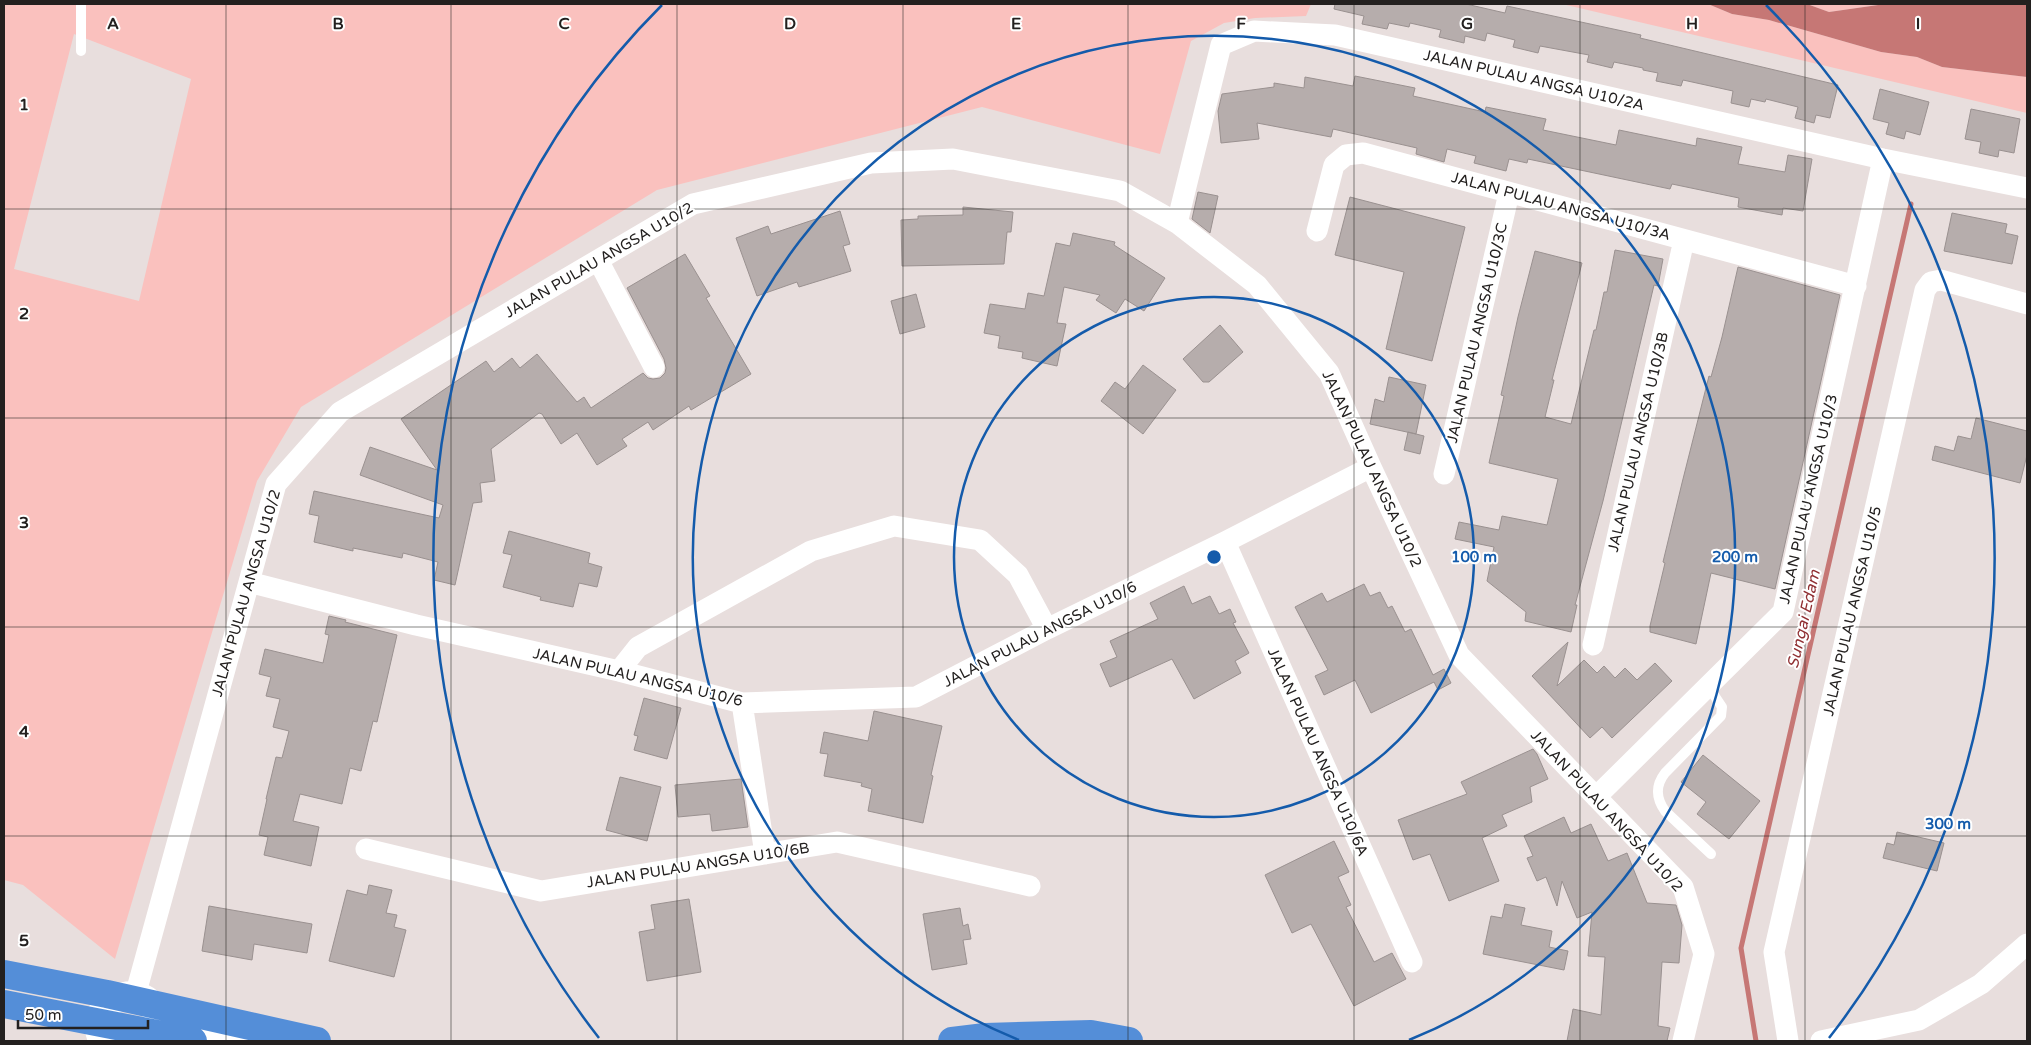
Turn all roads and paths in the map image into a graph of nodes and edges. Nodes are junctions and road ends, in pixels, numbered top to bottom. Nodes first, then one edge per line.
1 (81, 4) edge
2 (81, 51) dead end
3 (1883, 159) junction
4 (2027, 188) edge
5 (1509, 193) junction
6 (1177, 223) junction
7 (1317, 231) dead end
8 (1684, 240) junction
9 (598, 260) junction
10 (1856, 286) junction
11 (2027, 304) edge
12 (654, 367) dead end
13 (1371, 467) junction
14 (1444, 474) dead end
15 (1225, 542) junction
16 (249, 582) junction
17 (1047, 629) junction
18 (1593, 645) dead end
19 (619, 671) junction
20 (1708, 686) junction
21 (742, 703) junction
22 (1596, 797) junction
23 (366, 849) dead end
24 (766, 854) junction
25 (1711, 854) dead end
26 (1030, 886) dead end
27 (2027, 944) edge
28 (1412, 962) dead end
29 (4, 973) edge
30 (134, 996) junction
31 (109, 1003) junction
32 (4, 1005) edge
33 (157, 1029) edge
34 (101, 1036) edge
35 (193, 1041) edge
36 (246, 1041) edge
37 (317, 1041) edge
38 (952, 1041) edge
39 (1129, 1041) edge
40 (1683, 1041) edge
41 (1788, 1041) edge
42 (1821, 1041) edge

1 - 2 lane
3 - 4 street, JALAN PULAU ANGSA U10/2A
3 - 6 street, JALAN PULAU ANGSA U10/2A
3 - 10 street, JALAN PULAU ANGSA U10/3
5 - 7 street, JALAN PULAU ANGSA U10/3A
5 - 8 street, JALAN PULAU ANGSA U10/3A
5 - 14 street, JALAN PULAU ANGSA U10/3C
6 - 9 street, JALAN PULAU ANGSA U10/2
6 - 13 street, JALAN PULAU ANGSA U10/2
8 - 10 street, JALAN PULAU ANGSA U10/3A
8 - 18 street, JALAN PULAU ANGSA U10/3B
9 - 12 street
9 - 16 street, JALAN PULAU ANGSA U10/2
10 - 20 street, JALAN PULAU ANGSA U10/3
11 - 41 street, JALAN PULAU ANGSA U10/5
13 - 15 street, JALAN PULAU ANGSA U10/6
13 - 22 street, JALAN PULAU ANGSA U10/2
15 - 17 street, JALAN PULAU ANGSA U10/6
15 - 28 street, JALAN PULAU ANGSA U10/6A
16 - 19 street, JALAN PULAU ANGSA U10/6
16 - 30 street, JALAN PULAU ANGSA U10/2
17 - 19 street
17 - 21 street, JALAN PULAU ANGSA U10/6
19 - 21 street, JALAN PULAU ANGSA U10/6
20 - 22 street, JALAN PULAU ANGSA U10/3
20 - 25 lane
21 - 24 street
22 - 40 street, JALAN PULAU ANGSA U10/2
23 - 24 street, JALAN PULAU ANGSA U10/6B
24 - 26 street, JALAN PULAU ANGSA U10/6B
27 - 42 street
29 - 31 street
29 - 37 highway
30 - 31 street
30 - 33 street
31 - 34 street
32 - 34 street
32 - 35 highway
33 - 36 street
38 - 39 highway

